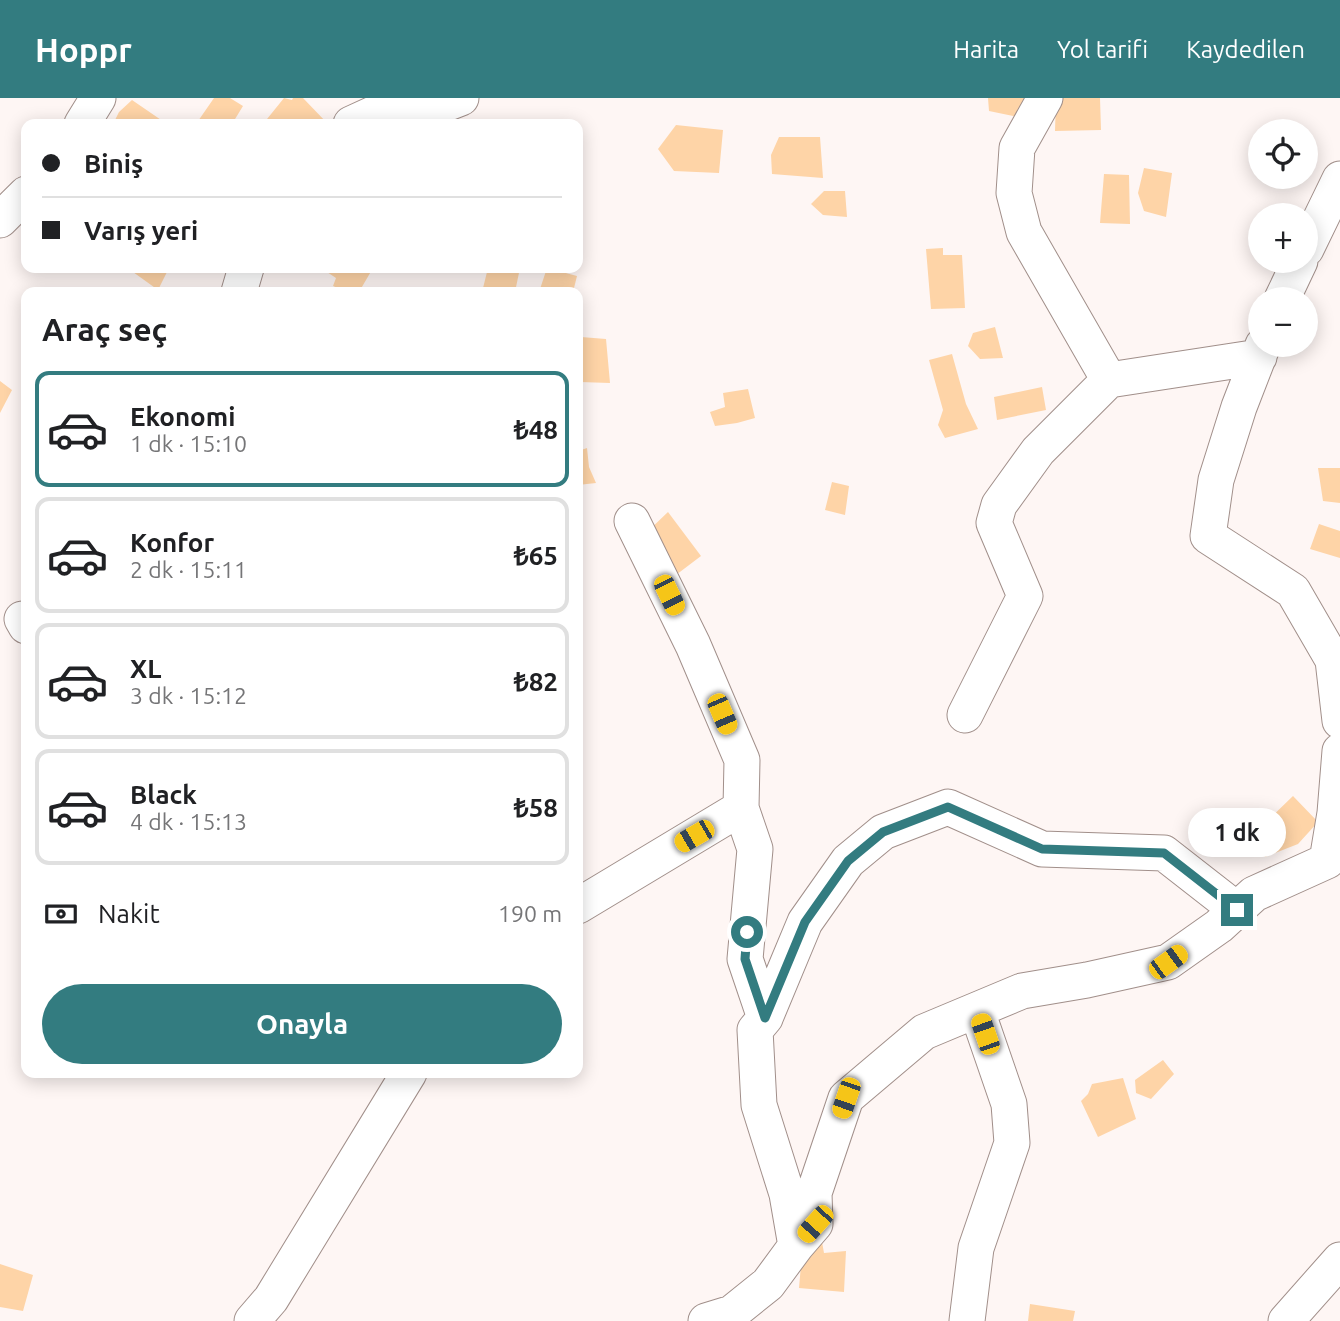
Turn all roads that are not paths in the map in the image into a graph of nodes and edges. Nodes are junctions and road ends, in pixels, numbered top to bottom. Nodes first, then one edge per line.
1 (98, 98) edge
2 (461, 98) edge
3 (1045, 98) edge
4 (85, 119) edge
5 (362, 119) edge
6 (1340, 178) edge
7 (21, 199) edge
8 (0, 220) edge
9 (1318, 224) edge
10 (1248, 353) edge
11 (1259, 357) edge
12 (1109, 380) junction
13 (632, 521) dead end
14 (965, 715) dead end
15 (1340, 721) edge
16 (1340, 751) edge
17 (741, 808) junction
18 (583, 903) edge
19 (1237, 910) junction
20 (977, 1011) junction
21 (765, 1018) junction
22 (406, 1078) edge
23 (796, 1247) junction
24 (1340, 1261) edge
25 (252, 1321) edge
26 (706, 1321) edge
27 (967, 1321) edge
28 (1286, 1321) edge

1 - 4 street
2 - 5 street
3 - 12 street
6 - 9 street
7 - 8 street
10 - 12 street
11 - 15 street
12 - 14 street
13 - 17 street
16 - 19 street
17 - 18 street
17 - 21 street
19 - 20 street
19 - 21 street
20 - 23 street
20 - 27 street
21 - 23 street
22 - 25 street
23 - 26 street
24 - 28 street

